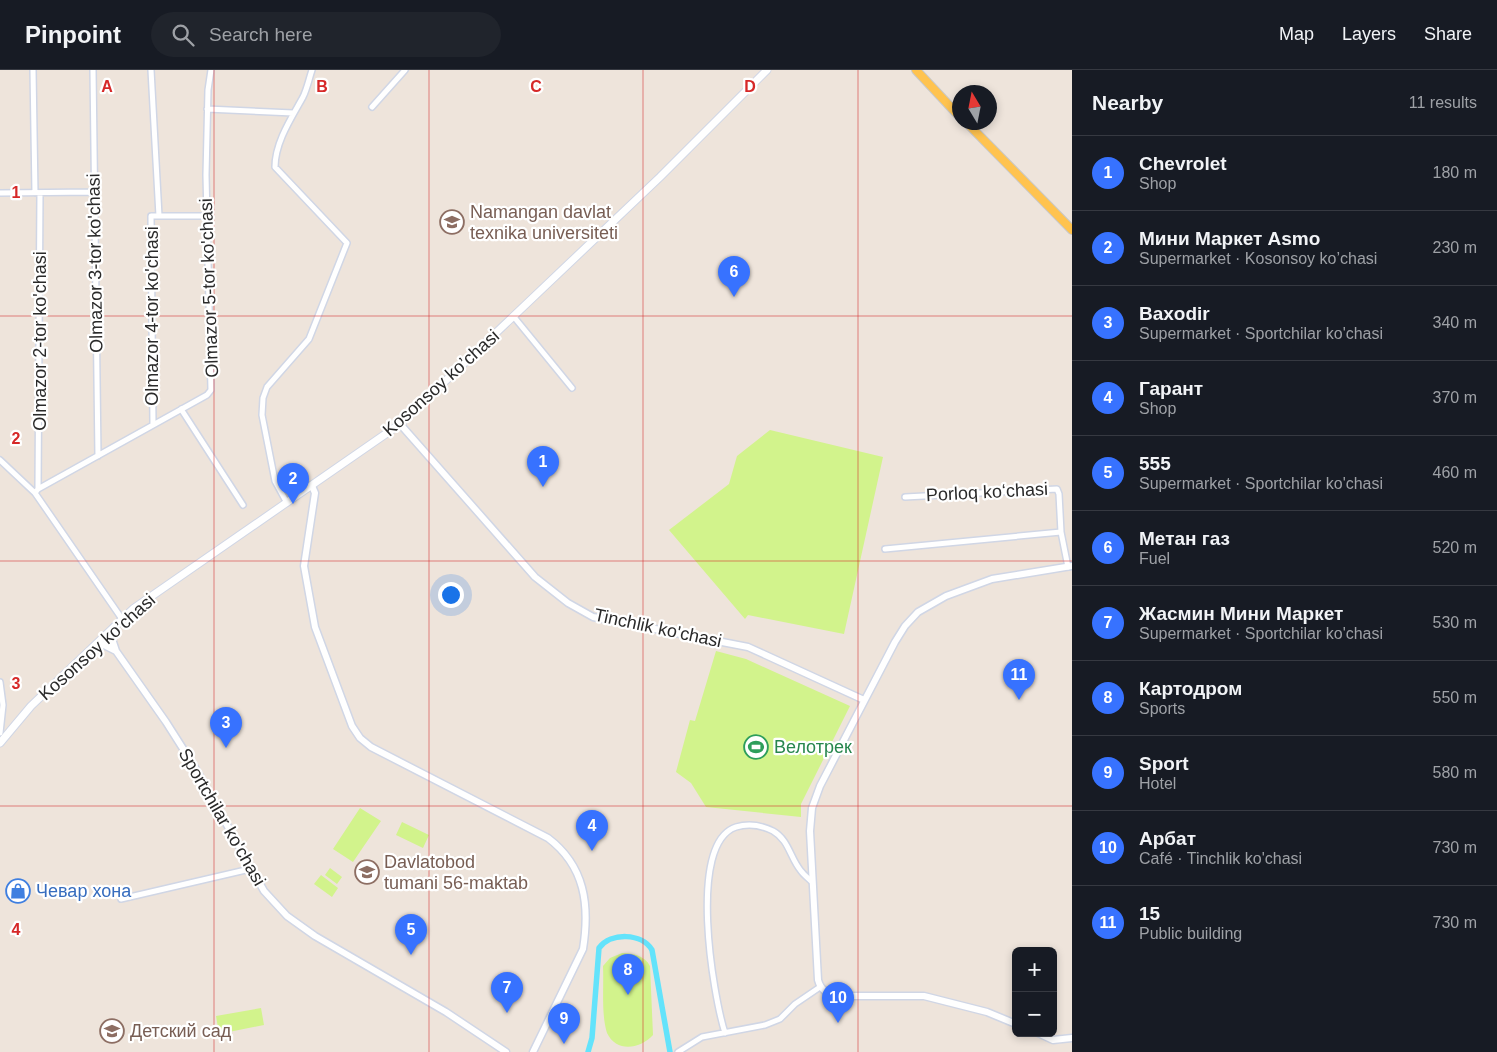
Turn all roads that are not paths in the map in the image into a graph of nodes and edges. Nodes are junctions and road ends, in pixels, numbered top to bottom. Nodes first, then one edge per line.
1 (33, 70) edge
2 (93, 70) edge
3 (151, 70) edge
4 (211, 70) edge
5 (312, 70) edge
6 (405, 70) edge
7 (767, 70) edge
8 (916, 70) edge
9 (372, 107) dead end
10 (952, 108) edge
11 (207, 109) junction
12 (293, 113) junction
13 (974, 130) edge
14 (94, 192) junction
15 (0, 193) edge
16 (37, 193) junction
17 (159, 216) junction
18 (208, 216) junction
19 (1072, 230) edge
20 (514, 317) junction
21 (572, 388) dead end
22 (181, 410) junction
23 (153, 424) junction
24 (400, 424) junction
25 (98, 456) junction
26 (0, 460) edge
27 (312, 486) junction
28 (37, 491) junction
29 (905, 496) dead end
30 (287, 504) junction
31 (243, 505) dead end
32 (1061, 532) junction
33 (885, 549) dead end
34 (1070, 566) edge
35 (122, 619) junction
36 (114, 627) junction
37 (92, 648) junction
38 (116, 651) junction
39 (0, 682) edge
40 (864, 700) junction
41 (0, 733) edge
42 (0, 743) edge
43 (250, 869) junction
44 (812, 882) junction
45 (122, 899) dead end
46 (820, 987) junction
47 (1012, 1022) edge
48 (726, 1033) junction
49 (1047, 1037) edge
50 (1072, 1038) edge
51 (506, 1052) edge
52 (533, 1052) edge
53 (678, 1052) edge

1 - 16 street, Olmazor 2-tor ko'chasi
2 - 14 street, Olmazor 3-tor ko'chasi
3 - 17 street, Olmazor 4-tor ko'chasi
4 - 11 street, Olmazor 5-tor ko'chasi
5 - 12 street
6 - 9 street
7 - 20 main road, Kosonsoy ko’chasi
8 - 10 main road
11 - 12 street
11 - 18 street, Olmazor 5-tor ko'chasi
12 - 30 street
13 - 19 main road
14 - 16 street
14 - 25 street, Olmazor 3-tor ko'chasi
15 - 16 street
16 - 28 street, Olmazor 2-tor ko'chasi
17 - 18 street, Olmazor 4-tor ko'chasi
17 - 23 street, Olmazor 4-tor ko'chasi
18 - 22 street, Olmazor 5-tor ko'chasi
20 - 21 street
20 - 24 main road, Kosonsoy ko’chasi
22 - 23 street, Olmazor 5-tor ko'chasi
22 - 31 street
23 - 25 street, Olmazor 5-tor ko'chasi
24 - 27 main road, Kosonsoy ko’chasi
24 - 40 street, Tinchlik ko'chasi
25 - 28 street, Olmazor 5-tor ko'chasi
26 - 28 street
27 - 30 main road, Kosonsoy ko’chasi
27 - 52 street
28 - 35 street
29 - 32 street, Porloq koʻchasi
30 - 35 main road, Kosonsoy ko’chasi
32 - 33 street
32 - 34 street, Porloq koʻchasi
34 - 40 street
35 - 36 main road, Kosonsoy ko’chasi
36 - 37 main road, Kosonsoy ko’chasi
36 - 38 street
37 - 38 street
37 - 42 main road, Kosonsoy ko’chasi
38 - 43 street, Sportchilar ko'chasi
39 - 41 street
40 - 44 street
43 - 45 street
43 - 51 street, Sportchilar ko'chasi
44 - 46 street
44 - 48 street
46 - 47 street
46 - 48 street
48 - 53 street
49 - 50 street

